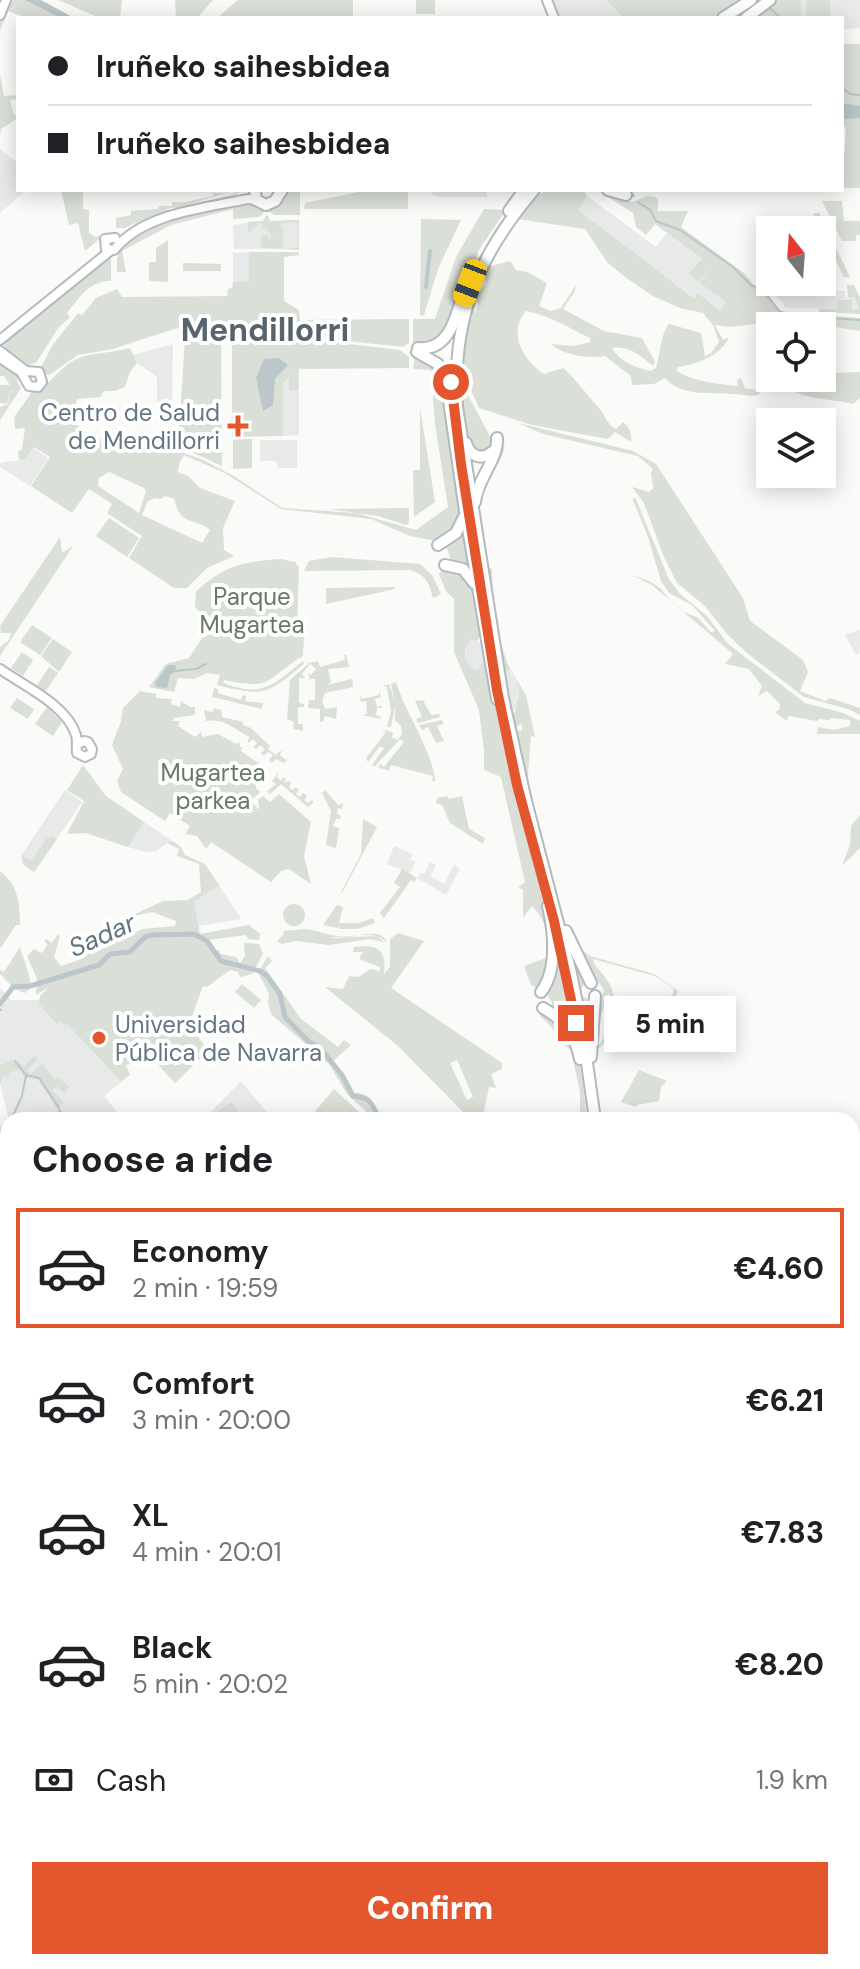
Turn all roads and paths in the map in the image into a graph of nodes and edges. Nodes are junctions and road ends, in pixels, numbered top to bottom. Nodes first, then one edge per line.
1 (751, 0) edge
2 (759, 0) edge
3 (770, 0) edge
4 (3, 3) edge
5 (0, 15) edge
6 (726, 16) edge
7 (739, 16) edge
8 (748, 16) edge
9 (755, 16) edge
10 (280, 192) edge
11 (528, 192) edge
12 (528, 192) edge
13 (541, 192) edge
14 (615, 192) edge
15 (255, 193) edge
16 (626, 195) dead end
17 (511, 216) junction
18 (112, 245) junction
19 (482, 259) junction
20 (0, 334) edge
21 (0, 340) edge
22 (1, 354) edge
23 (25, 373) dead end
24 (453, 380) junction
25 (448, 397) junction
26 (465, 511) junction
27 (438, 545) dead end
28 (479, 548) junction
29 (445, 565) dead end
30 (479, 599) junction
31 (496, 658) junction
32 (0, 668) edge
33 (506, 678) dead end
34 (509, 699) dead end
35 (505, 717) junction
36 (81, 743) dead end
37 (535, 844) junction
38 (591, 983) dead end
39 (541, 992) dead end
40 (595, 996) dead end
41 (543, 1008) dead end
42 (592, 1112) edge
43 (592, 1112) edge
44 (592, 1112) edge

1 - 6 highway
2 - 7 highway
3 - 8 highway
3 - 9 highway
4 - 5 main road
10 - 15 highway
11 - 17 highway
12 - 19 highway
13 - 17 highway
14 - 16 highway
15 - 18 main road
17 - 19 highway
18 - 20 main road
18 - 21 main road
19 - 24 highway
19 - 25 highway
22 - 23 main road
24 - 25 highway
24 - 28 highway
24 - 28 highway
24 - 35 highway
25 - 26 highway
26 - 27 highway
26 - 30 highway
28 - 31 highway
29 - 30 highway
30 - 35 highway
31 - 33 highway
31 - 35 highway
32 - 36 main road
34 - 35 highway
35 - 37 highway
37 - 38 highway
37 - 39 highway
37 - 42 highway
40 - 44 highway
41 - 43 highway

